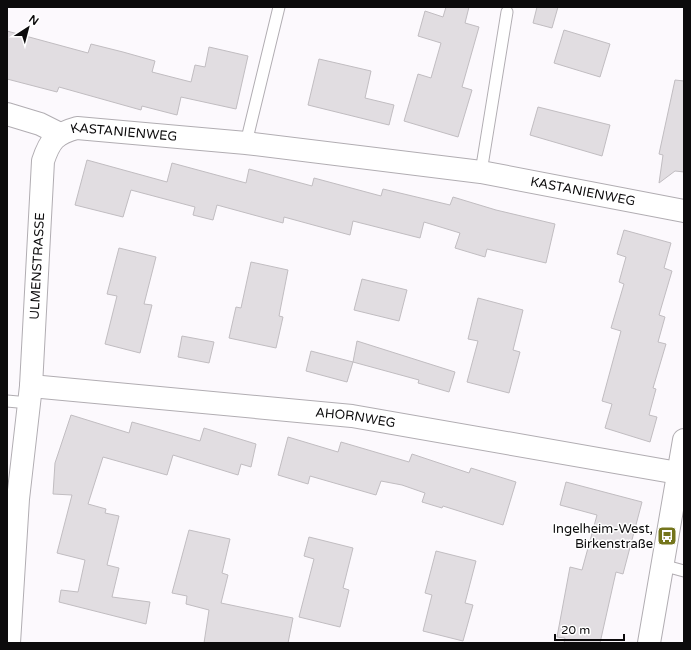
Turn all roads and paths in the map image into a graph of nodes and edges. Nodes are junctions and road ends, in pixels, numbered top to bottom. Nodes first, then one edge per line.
1 (279, 7) edge
2 (507, 12) dead end
3 (7, 114) edge
4 (60, 134) junction
5 (246, 142) junction
6 (481, 172) junction
7 (684, 211) edge
8 (30, 395) junction
9 (7, 401) edge
10 (684, 440) edge
11 (678, 473) junction
12 (678, 507) edge
13 (662, 565) junction
14 (684, 571) edge
15 (9, 643) edge
16 (649, 643) edge

1 - 5 lane
2 - 6 lane
3 - 4 street, KASTANIENWEG
4 - 5 street, KASTANIENWEG
4 - 8 street, ULMENSTRASSE
5 - 6 street, KASTANIENWEG
6 - 7 street, KASTANIENWEG
8 - 9 lane
8 - 11 street, AHORNWEG
8 - 15 street, ULMENSTRASSE
10 - 11 street
11 - 12 street
12 - 13 street
13 - 14 lane
13 - 16 street

